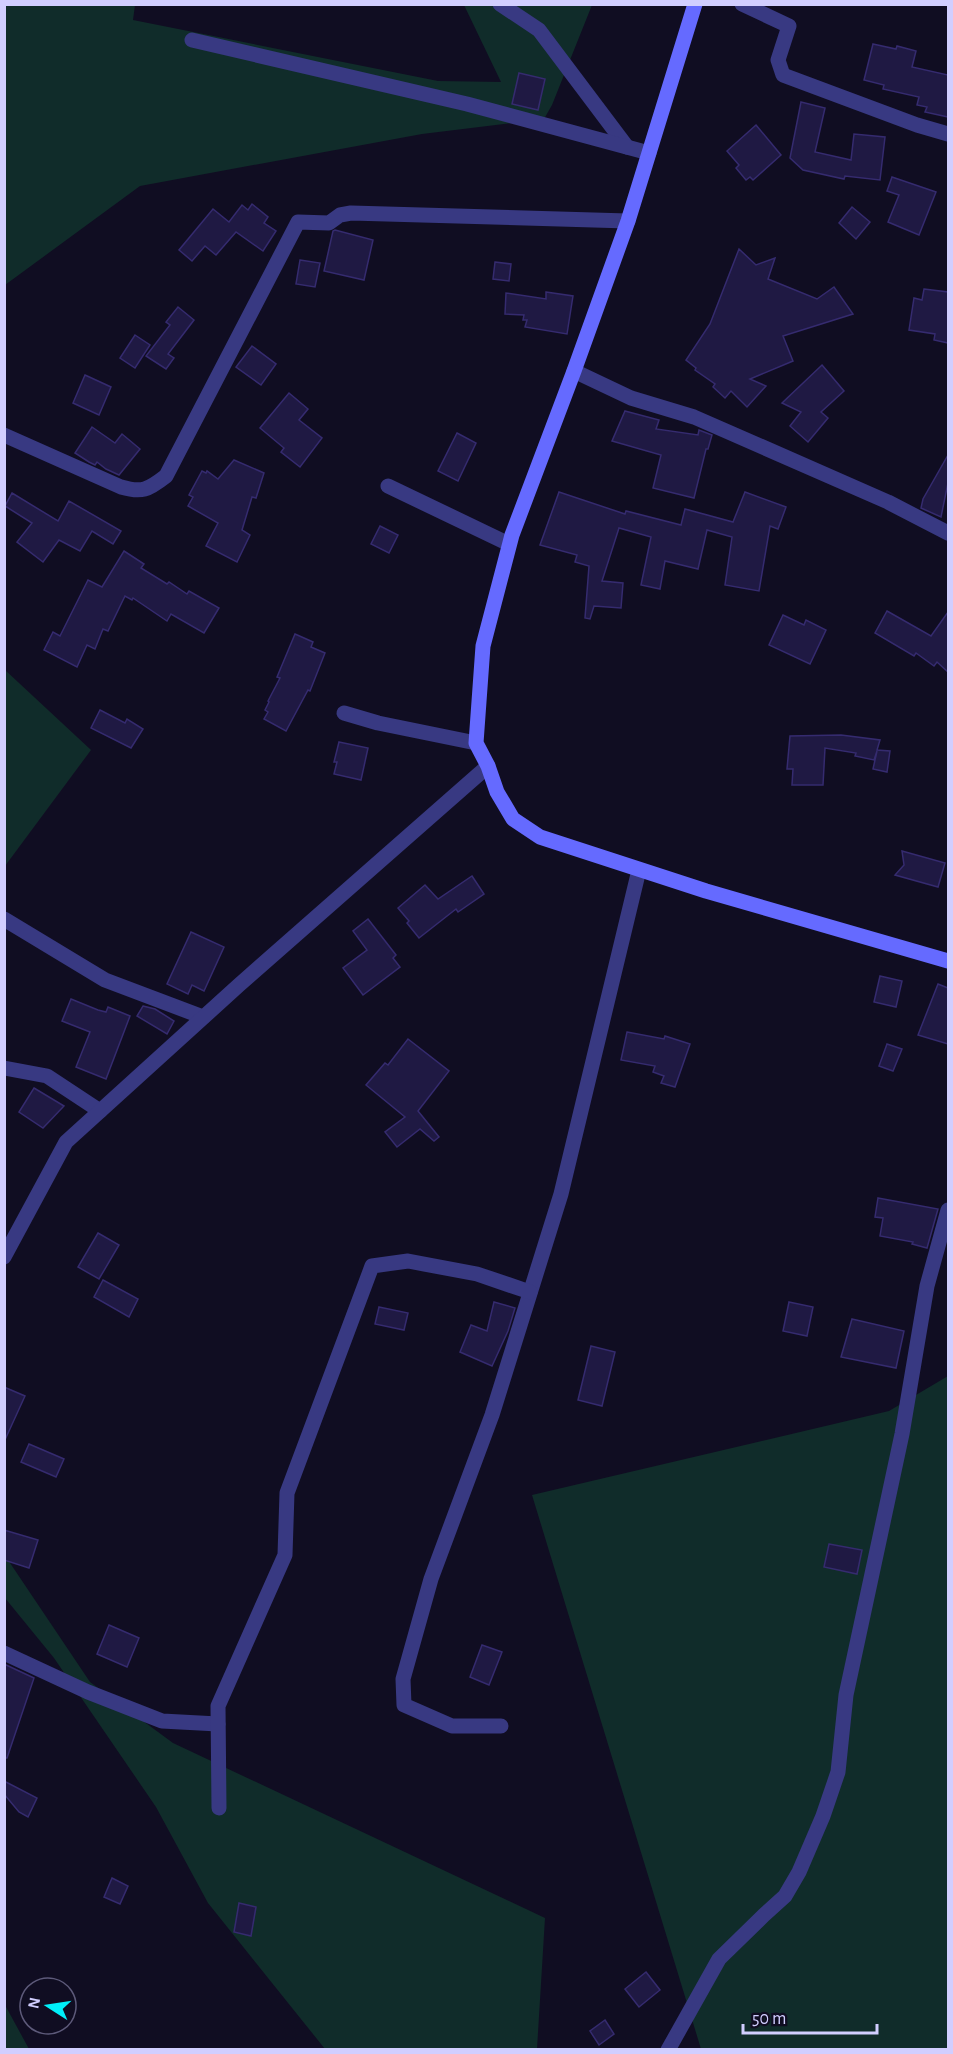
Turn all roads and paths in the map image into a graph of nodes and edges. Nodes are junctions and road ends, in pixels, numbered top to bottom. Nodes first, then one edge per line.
1 (500, 4) edge
2 (695, 4) edge
3 (742, 4) edge
4 (192, 40) dead end
5 (948, 134) edge
6 (627, 147) junction
7 (649, 153) junction
8 (628, 221) junction
9 (574, 371) junction
10 (4, 435) edge
11 (388, 486) dead end
12 (948, 533) edge
13 (509, 544) junction
14 (344, 713) dead end
15 (476, 743) junction
16 (488, 766) junction
17 (639, 870) junction
18 (4, 919) edge
19 (948, 961) edge
20 (203, 1017) junction
21 (4, 1068) edge
22 (100, 1111) junction
23 (948, 1210) edge
24 (4, 1257) edge
25 (530, 1292) junction
26 (4, 1653) edge
27 (218, 1724) junction
28 (501, 1726) dead end
29 (219, 1808) dead end
30 (668, 2049) edge

1 - 6 street
2 - 7 street
3 - 5 street
4 - 6 street
6 - 7 street
7 - 8 street
8 - 9 street
8 - 10 street
9 - 12 street
9 - 13 street
11 - 13 street
13 - 15 street
14 - 15 street
15 - 16 street
16 - 17 street
16 - 20 street
17 - 19 street
17 - 25 street
18 - 20 street
20 - 22 street
21 - 22 street
22 - 24 street
23 - 30 street
25 - 27 street
25 - 28 street
26 - 27 street
27 - 29 street

